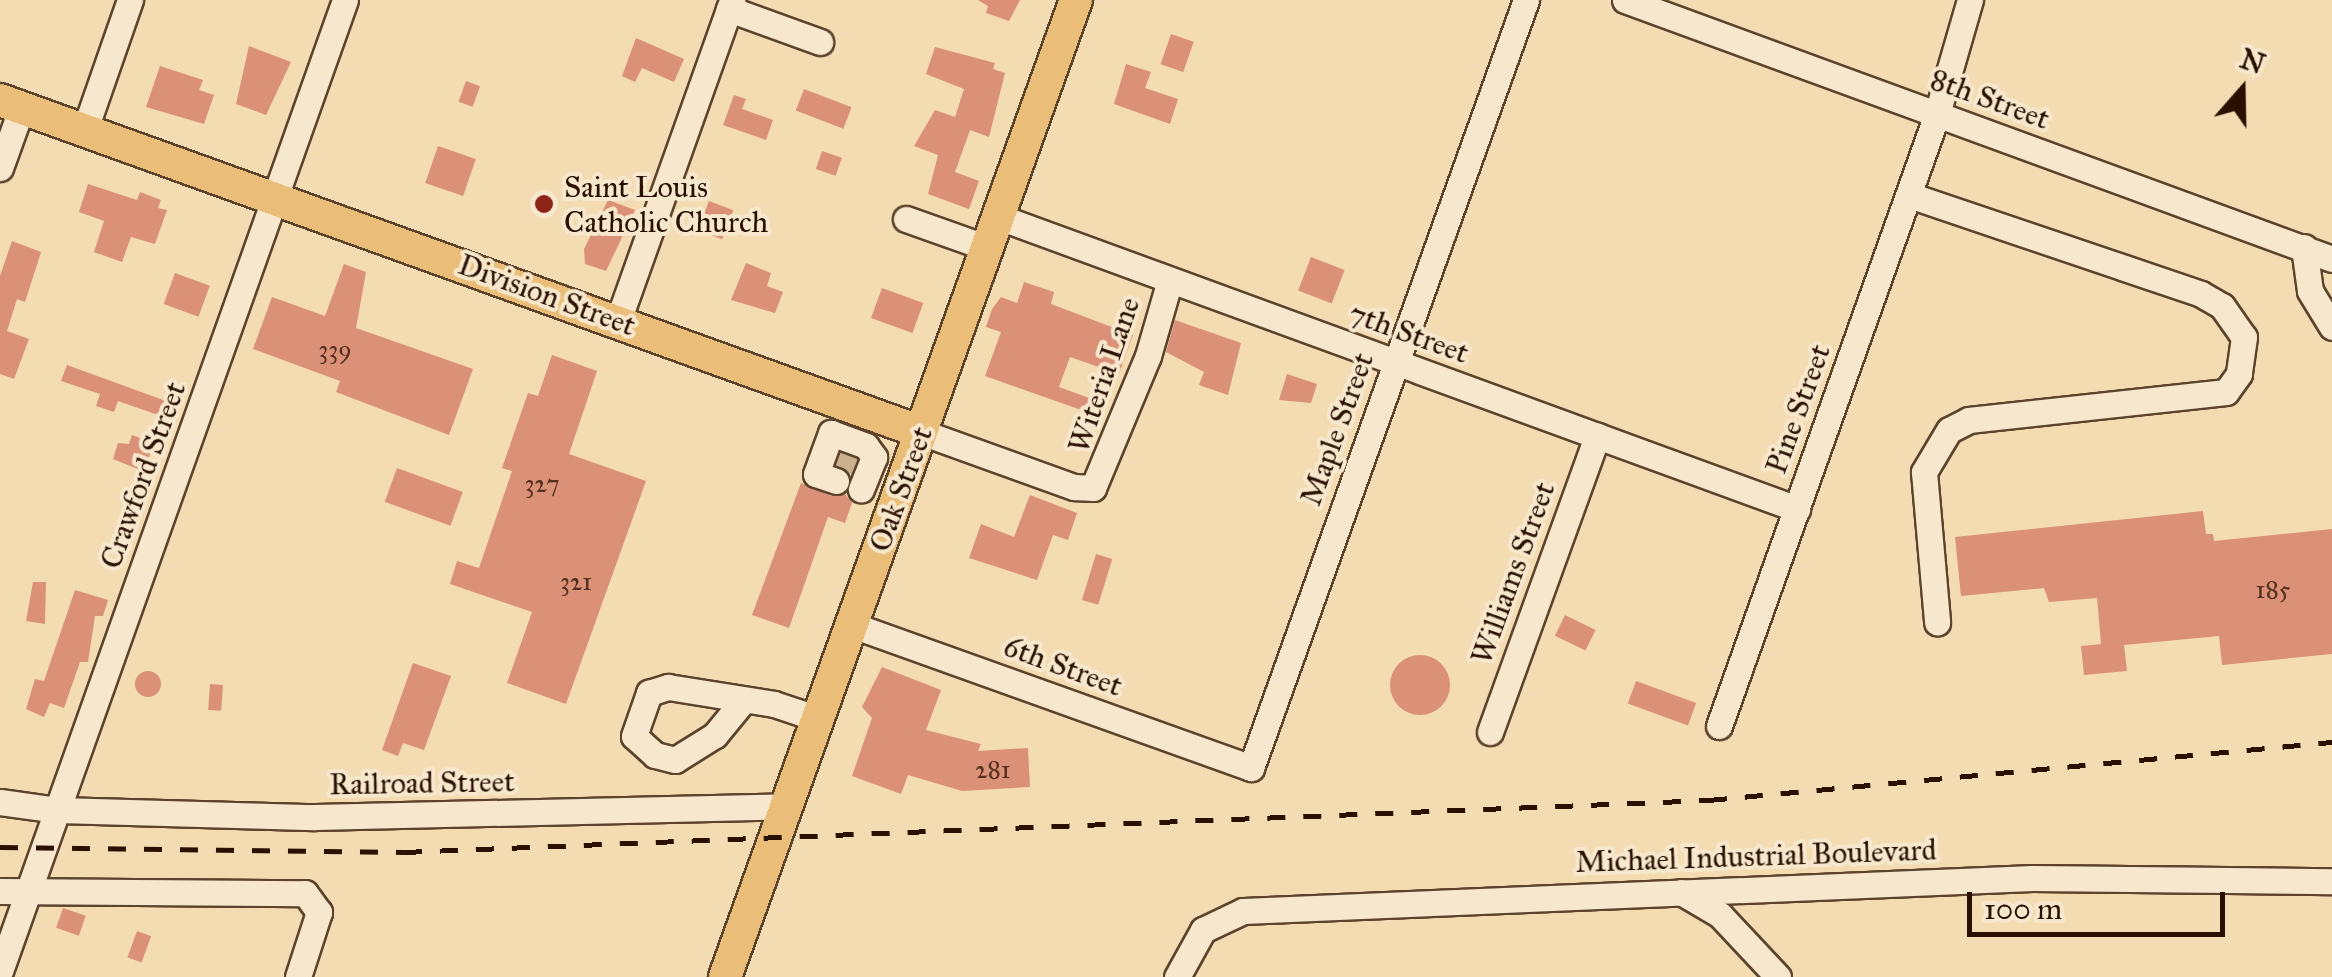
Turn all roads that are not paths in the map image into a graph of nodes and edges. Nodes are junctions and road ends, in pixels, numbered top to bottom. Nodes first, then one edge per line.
1 (130, 0) edge
2 (345, 0) edge
3 (1076, 0) edge
4 (1526, 0) edge
5 (1625, 0) edge
6 (1970, 0) edge
7 (730, 4) edge
8 (820, 42) dead end
9 (11, 103) edge
10 (1937, 114) junction
11 (84, 129) junction
12 (0, 168) edge
13 (1908, 195) junction
14 (277, 197) junction
15 (999, 217) junction
16 (906, 218) dead end
17 (2304, 247) junction
18 (988, 248) junction
19 (2332, 259) edge
20 (1170, 280) junction
21 (618, 321) junction
22 (2332, 326) edge
23 (1396, 362) junction
24 (920, 432) junction
25 (1597, 436) junction
26 (847, 450) junction
27 (1093, 488) joint
28 (861, 490) junction
29 (895, 504) junction
30 (1796, 509) junction
31 (1938, 622) dead end
32 (852, 625) junction
33 (742, 702) dead end
34 (819, 719) junction
35 (1720, 726) dead end
36 (1490, 732) dead end
37 (1251, 768) joint
38 (0, 802) edge
39 (788, 806) junction
40 (58, 810) junction
41 (2332, 881) edge
42 (1676, 890) junction
43 (0, 891) edge
44 (28, 892) junction
45 (0, 971) edge
46 (298, 977) edge
47 (725, 977) edge
48 (1177, 977) edge
49 (1778, 977) edge

1 - 11 street
2 - 14 street, Crawford Street
3 - 15 main road, Oak Street
4 - 23 street, Maple Street
5 - 10 street, 8th Street
6 - 10 street, Pine Street
7 - 8 street
7 - 21 street
9 - 11 main road, Division Street
9 - 12 street
10 - 13 street, Pine Street
10 - 17 street, 8th Street
11 - 14 main road, Division Street
13 - 30 street, Pine Street
13 - 31 street
14 - 21 main road, Division Street
14 - 40 street, Crawford Street
15 - 18 main road, Oak Street
15 - 20 street, 7th Street
16 - 18 street
17 - 19 street, 8th Street
17 - 22 street
18 - 24 main road, Oak Street
20 - 23 street, 7th Street
20 - 27 street, Witeria Lane
21 - 26 main road, Division Street
23 - 25 street, 7th Street
23 - 37 street, Maple Street
24 - 26 main road, Division Street
24 - 27 street, Division Street
24 - 29 main road, Oak Street
25 - 30 street, 7th Street
25 - 36 street, Williams Street
26 - 28 street
26 - 28 street
28 - 29 street
29 - 32 main road, Oak Street
30 - 35 street, Pine Street
32 - 34 main road, Oak Street
32 - 37 street, 6th Street
33 - 34 street
34 - 39 main road, Oak Street
38 - 40 street, Railroad Street
39 - 40 street, Railroad Street
39 - 47 main road, Oak Street
40 - 44 street, Crawford Street
41 - 42 street, Michael Industrial Boulevard
42 - 48 street, Michael Industrial Boulevard
42 - 49 street
43 - 44 street
44 - 45 street, Crawford Street
44 - 46 street

